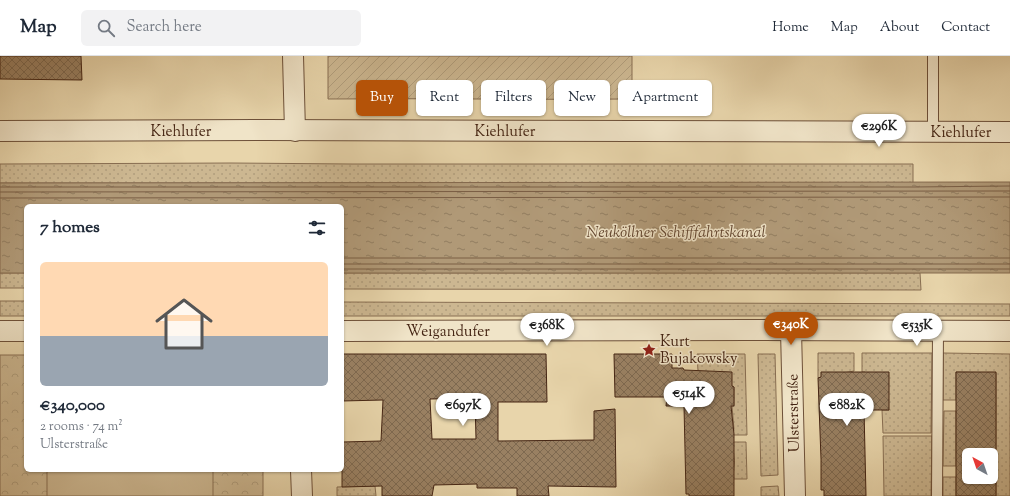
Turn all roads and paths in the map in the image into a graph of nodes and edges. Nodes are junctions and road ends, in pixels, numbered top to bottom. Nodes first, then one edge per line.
1 (293, 56) edge
2 (933, 56) edge
3 (294, 130) junction
4 (0, 131) edge
5 (933, 132) junction
6 (1010, 132) edge
7 (791, 330) junction
8 (0, 331) edge
9 (24, 331) edge
10 (344, 331) edge
11 (938, 331) junction
12 (1010, 331) edge
13 (301, 472) edge
14 (302, 496) edge
15 (795, 496) edge
16 (937, 496) edge

1 - 3 street
2 - 5 lane
3 - 4 street, Kiehlufer
3 - 5 street, Kiehlufer
5 - 6 street, Kiehlufer
7 - 10 street, Weigandufer
7 - 11 street, Weigandufer
7 - 15 street, Ulsterstraße
8 - 9 street
11 - 12 street, Weigandufer
11 - 16 lane
13 - 14 street

